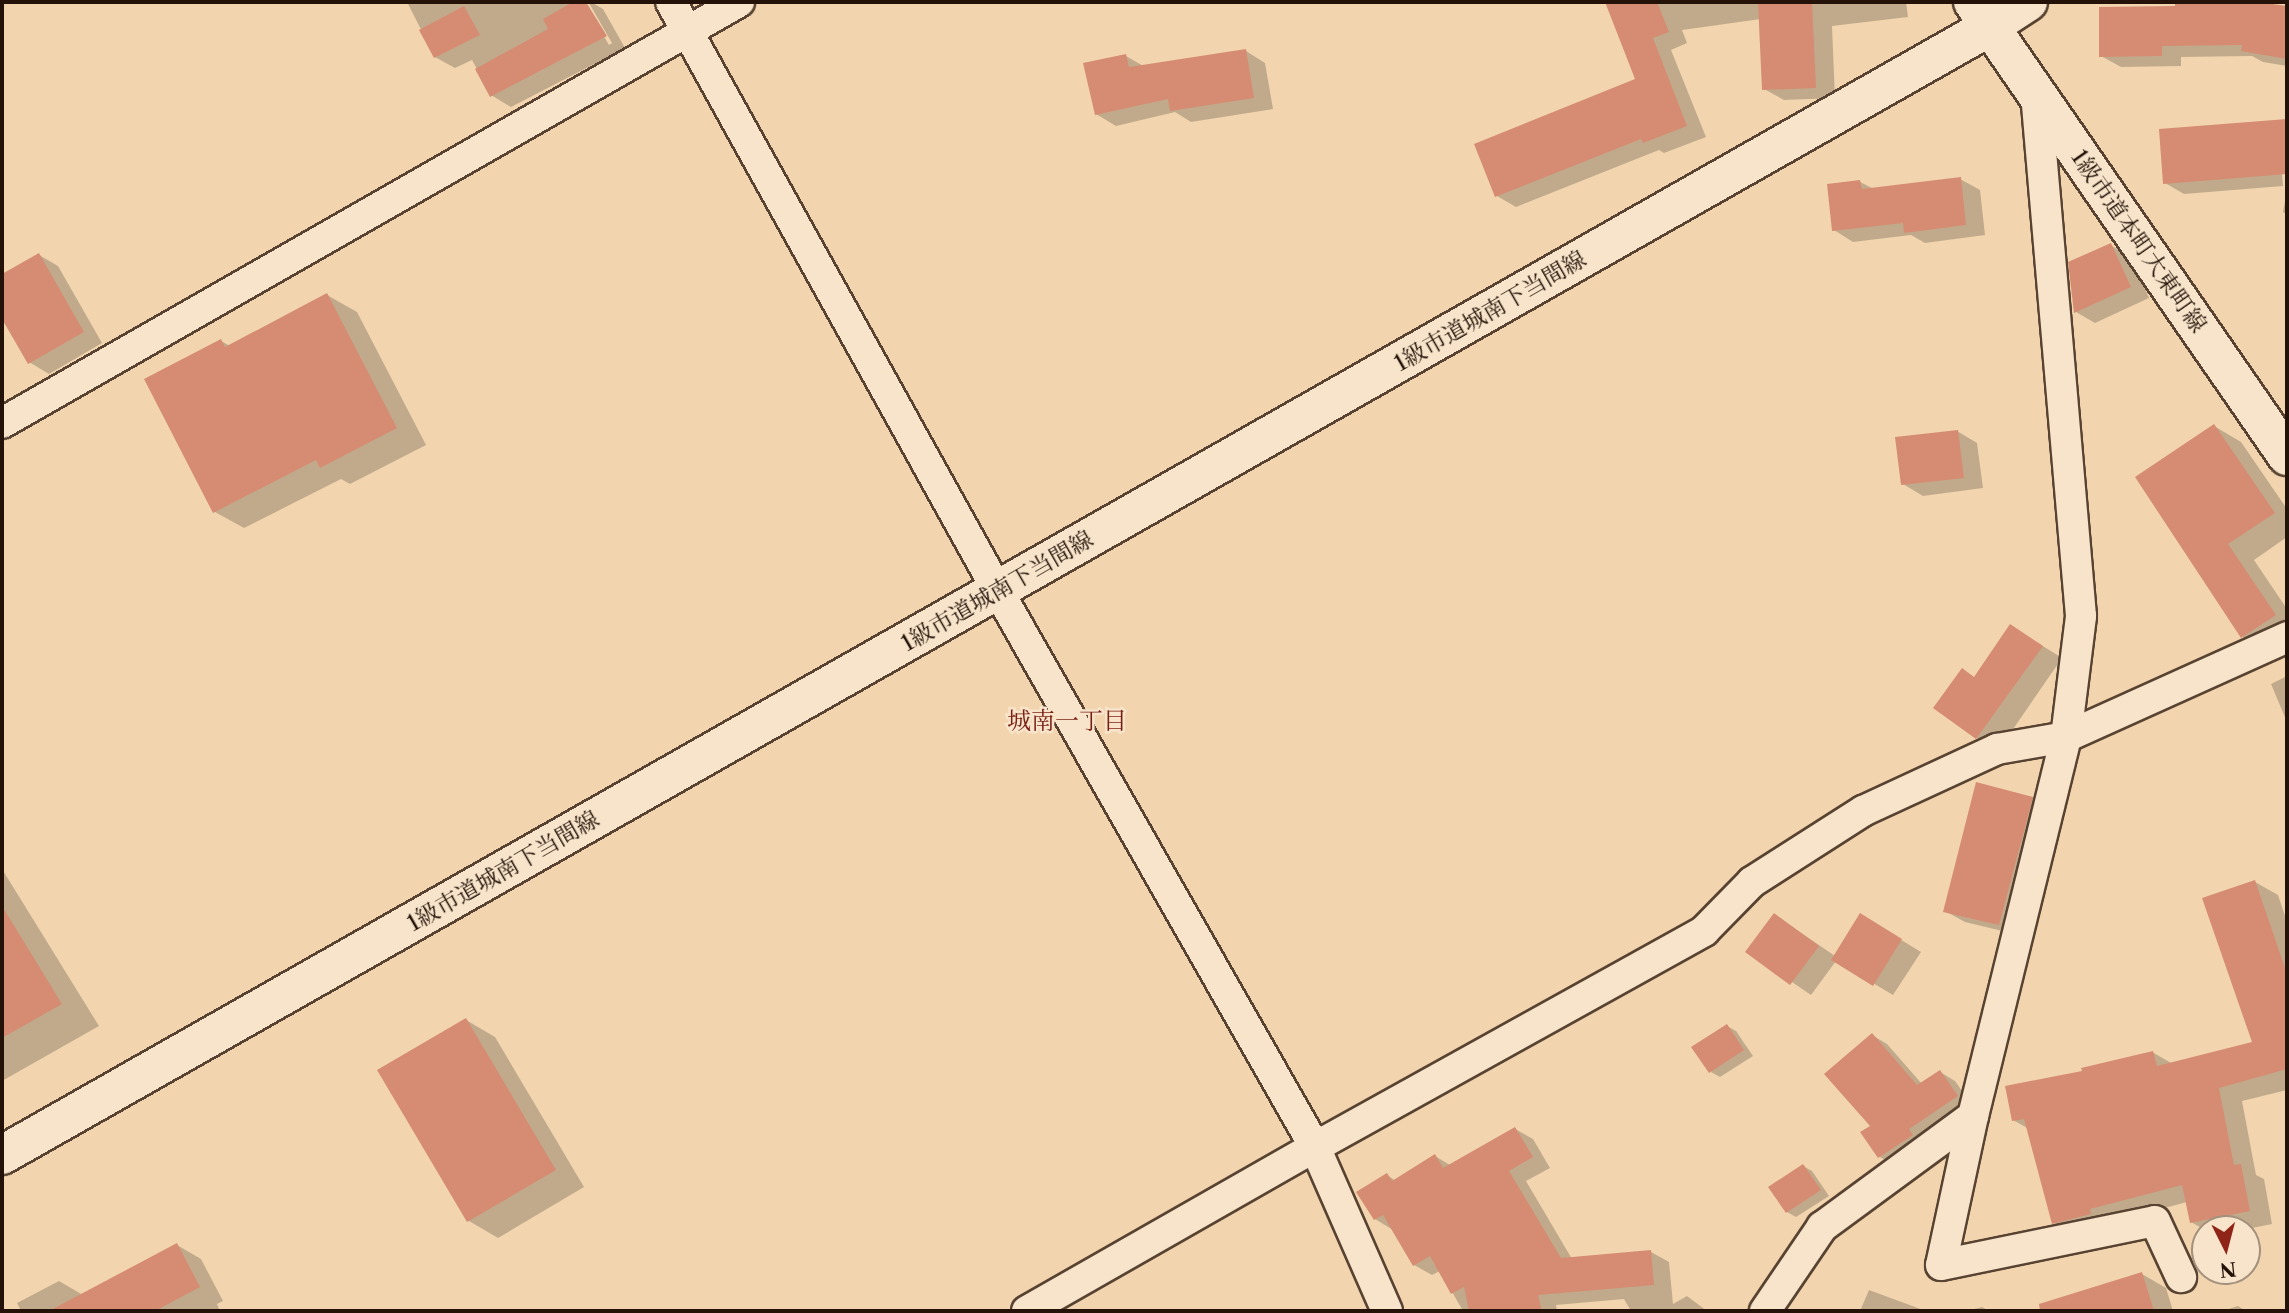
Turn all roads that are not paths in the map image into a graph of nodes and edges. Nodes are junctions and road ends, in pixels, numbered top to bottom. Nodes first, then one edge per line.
1 (670, 2) edge
2 (739, 2) edge
3 (2028, 2) edge
4 (1982, 14) edge
5 (686, 31) junction
6 (2036, 92) junction
7 (2, 423) edge
8 (2287, 456) edge
9 (998, 590) junction
10 (2287, 637) edge
11 (2066, 737) junction
12 (1973, 1116) junction
13 (1315, 1147) junction
14 (2, 1155) edge
15 (2181, 1277) dead end
16 (1027, 1311) edge
17 (1387, 1311) edge
18 (1765, 1311) edge

1 - 5 street
2 - 5 street
3 - 4 street, 1級市道城南下当間線
4 - 6 street, 1級市道本町大東町線
4 - 9 street, 1級市道城南下当間線
5 - 7 street
5 - 9 street
6 - 8 street, 1級市道本町大東町線
6 - 11 street
9 - 13 street
9 - 14 street, 1級市道城南下当間線
10 - 11 street
11 - 12 street
11 - 13 street
12 - 15 street
12 - 18 street
13 - 16 street
13 - 17 street

